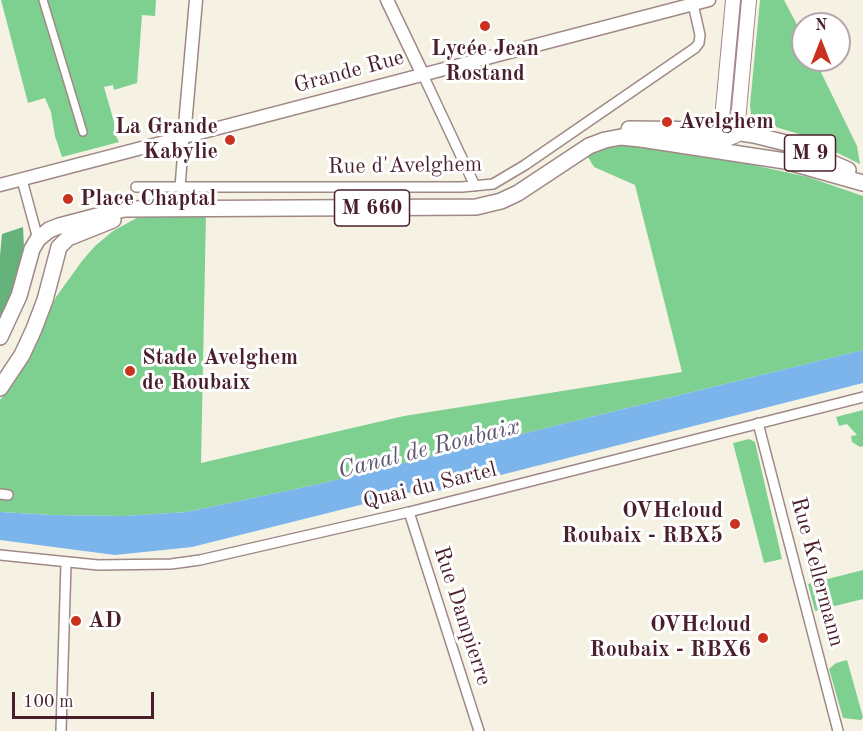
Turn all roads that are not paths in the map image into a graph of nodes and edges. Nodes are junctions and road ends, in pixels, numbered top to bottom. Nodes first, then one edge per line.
1 (43, 0) edge
2 (196, 0) edge
3 (387, 0) edge
4 (709, 0) edge
5 (733, 0) edge
6 (749, 0) edge
7 (693, 4) junction
8 (423, 75) junction
9 (83, 132) dead end
10 (728, 134) junction
11 (184, 137) junction
12 (598, 142) junction
13 (736, 153) junction
14 (574, 155) junction
15 (863, 177) edge
16 (22, 180) junction
17 (863, 183) edge
18 (0, 185) edge
19 (475, 186) junction
20 (136, 187) dead end
21 (180, 187) junction
22 (156, 208) junction
23 (38, 239) junction
24 (0, 337) edge
25 (0, 388) edge
26 (863, 397) edge
27 (758, 423) junction
28 (409, 512) junction
29 (0, 555) edge
30 (66, 563) junction
31 (61, 731) edge
32 (478, 731) edge
33 (838, 731) edge

1 - 9 street
2 - 11 street
3 - 8 street
4 - 7 street, Grande Rue
5 - 10 main road
6 - 10 main road
7 - 8 street, Grande Rue
7 - 19 street, Rue d'Avelghem
8 - 11 street, Grande Rue
8 - 19 street
10 - 12 main road, M 9
10 - 13 main road
10 - 14 main road, M 660
10 - 15 main road, M 9
11 - 16 street, Grande Rue
11 - 21 street
12 - 13 main road, M 660
12 - 14 main road, M 660
13 - 17 main road, M 9
14 - 22 main road, M 660
16 - 18 street, Grande Rue
16 - 23 street
19 - 21 street, Rue d'Avelghem
20 - 21 street, Rue d'Avelghem
22 - 23 main road, M 660
22 - 25 main road, M 660
23 - 24 main road
26 - 27 street, Quai du Sartel
27 - 28 street, Quai du Sartel
27 - 33 street, Rue Kellermann
28 - 30 street, Quai du Sartel
28 - 32 street, Rue Dampierre
29 - 30 street, Quai du Sartel
30 - 31 street

